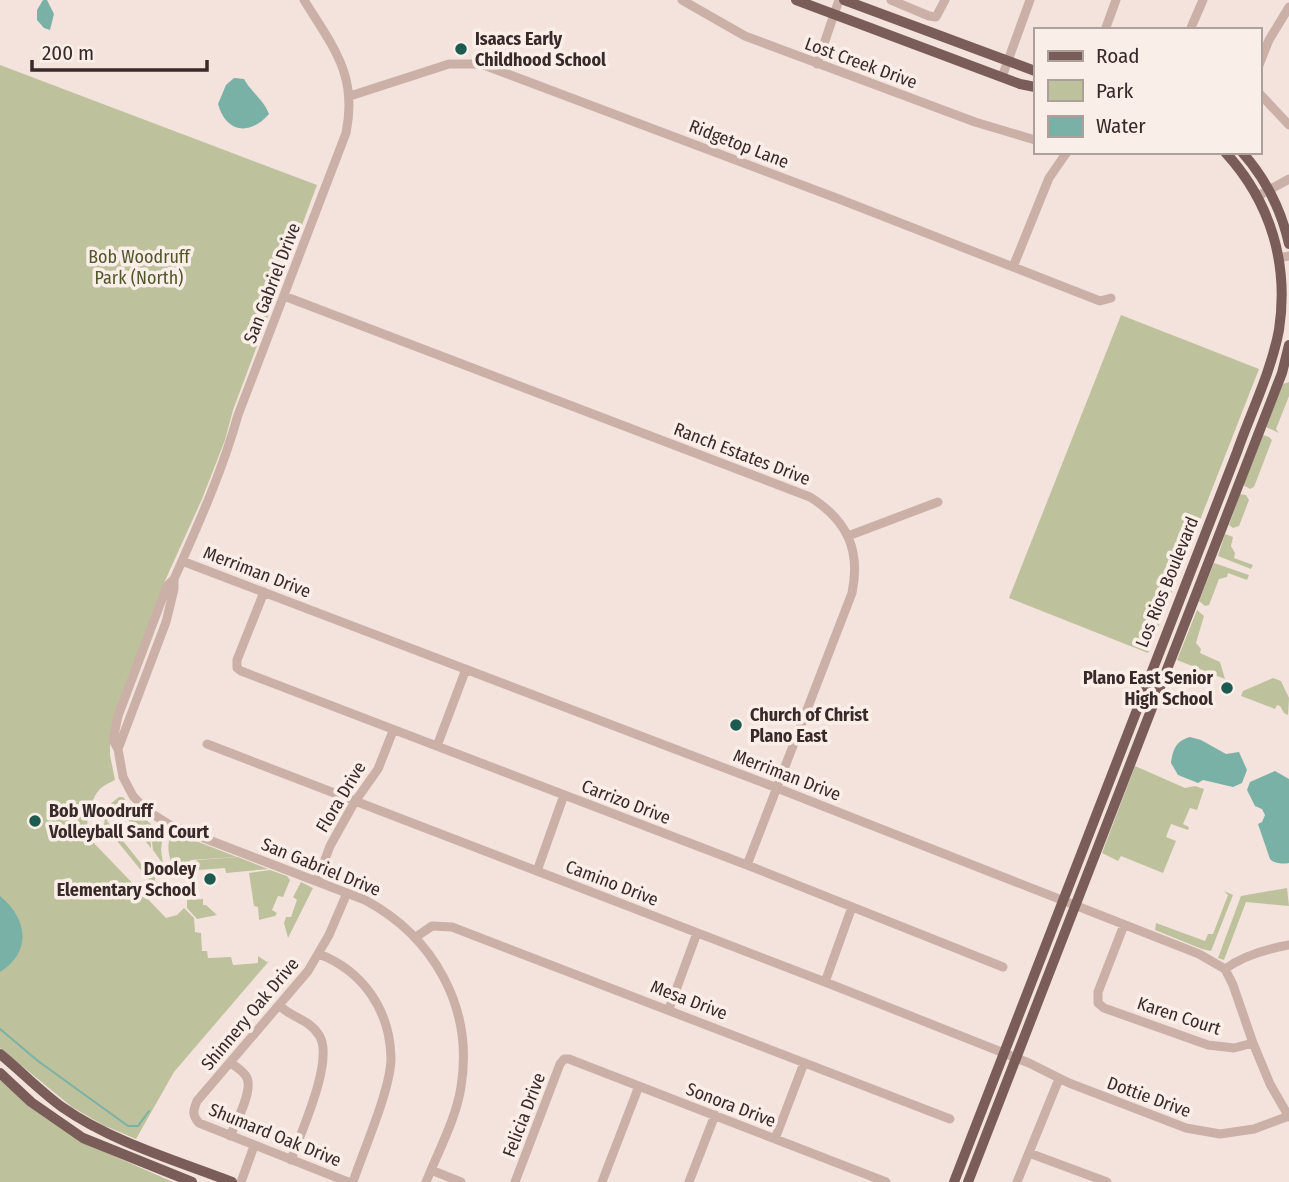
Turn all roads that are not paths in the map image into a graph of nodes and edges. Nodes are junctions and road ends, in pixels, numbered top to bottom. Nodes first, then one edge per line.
1 (304, 0) edge
2 (682, 0) edge
3 (796, 0) edge
4 (842, 0) edge
5 (891, 0) edge
6 (945, 0) edge
7 (1030, 0) edge
8 (1116, 0) edge
9 (1203, 0) edge
10 (1289, 8) edge
11 (835, 13) junction
12 (1106, 28) edge
13 (1191, 28) edge
14 (1261, 60) edge
15 (1007, 62) junction
16 (817, 64) junction
17 (1034, 71) edge
18 (1002, 76) junction
19 (1034, 87) edge
20 (1261, 95) edge
21 (350, 96) junction
22 (1289, 125) edge
23 (1034, 140) edge
24 (1062, 154) edge
25 (1226, 154) edge
26 (1244, 154) edge
27 (1289, 179) edge
28 (1270, 189) junction
29 (1258, 196) junction
30 (1289, 244) edge
31 (1284, 257) edge
32 (1013, 267) junction
33 (284, 296) junction
34 (1111, 298) dead end
35 (1289, 345) edge
36 (1268, 368) junction
37 (1285, 375) edge
38 (938, 502) dead end
39 (848, 537) junction
40 (182, 561) junction
41 (264, 592) junction
42 (466, 669) junction
43 (393, 731) junction
44 (207, 744) dead end
45 (437, 746) junction
46 (1115, 763) junction
47 (1129, 768) junction
48 (777, 788) junction
49 (564, 795) junction
50 (354, 803) junction
51 (1095, 818) junction
52 (1096, 857) junction
53 (747, 865) junction
54 (537, 871) junction
55 (317, 881) junction
56 (347, 893) junction
57 (1063, 901) junction
58 (1077, 906) junction
59 (852, 908) junction
60 (1124, 925) junction
61 (698, 933) junction
62 (416, 937) junction
63 (1289, 945) edge
64 (319, 954) junction
65 (1003, 967) dead end
66 (1225, 969) junction
67 (825, 982) junction
68 (280, 1006) junction
69 (668, 1009) junction
70 (1252, 1043) junction
71 (1004, 1053) junction
72 (0, 1054) edge
73 (1017, 1058) junction
74 (564, 1059) joint
75 (231, 1063) junction
76 (804, 1063) junction
77 (0, 1073) edge
78 (1059, 1079) junction
79 (639, 1086) junction
80 (193, 1115) joint
81 (715, 1115) junction
82 (1289, 1117) edge
83 (950, 1119) dead end
84 (230, 1136) junction
85 (775, 1139) junction
86 (254, 1146) junction
87 (1029, 1153) junction
88 (291, 1160) junction
89 (431, 1170) junction
90 (192, 1182) edge
91 (232, 1182) edge
92 (241, 1182) edge
93 (350, 1182) edge
94 (426, 1182) edge
95 (461, 1182) edge
96 (515, 1182) edge
97 (602, 1182) edge
98 (689, 1182) edge
99 (886, 1182) edge
100 (954, 1182) edge
101 (968, 1182) edge
102 (1017, 1182) edge
103 (1107, 1182) edge

1 - 21 street, San Gabriel Drive
2 - 16 street, Lost Creek Drive
3 - 11 main road
4 - 11 street
4 - 15 main road
5 - 6 street
7 - 15 street
8 - 12 street
9 - 13 street
10 - 14 street
11 - 16 street
11 - 18 main road
15 - 17 main road
15 - 18 street
16 - 23 street, Lost Creek Drive
18 - 19 main road
20 - 22 street
21 - 32 street, Ridgetop Lane
21 - 33 street, San Gabriel Drive
24 - 32 street
25 - 29 main road, Los Rios Boulevard
26 - 28 main road
27 - 28 street
28 - 29 street
28 - 30 main road
29 - 31 main road, Los Rios Boulevard
31 - 36 main road, Los Rios Boulevard
32 - 34 street, Ridgetop Lane
33 - 39 street, Ranch Estates Drive
33 - 40 street, San Gabriel Drive
35 - 37 main road, Los Rios Boulevard
36 - 37 street
36 - 46 main road, Los Rios Boulevard
37 - 47 main road, Los Rios Boulevard
38 - 39 street
39 - 48 street, Ranch Estates Drive
40 - 41 street, Merriman Drive
40 - 55 street, San Gabriel Drive
41 - 42 street, Merriman Drive
41 - 43 street, Carrizo Drive
42 - 45 street
42 - 48 street, Merriman Drive
43 - 45 street, Carrizo Drive
43 - 50 street, Flora Drive
44 - 50 street, Camino Drive
45 - 49 street, Carrizo Drive
46 - 47 main road
46 - 51 main road, Los Rios Boulevard
47 - 52 main road, Los Rios Boulevard
48 - 53 street, Ranch Estates Drive
48 - 57 street, Merriman Drive
49 - 53 street, Carrizo Drive
49 - 54 street
50 - 54 street, Camino Drive
50 - 55 street, Flora Drive
51 - 52 main road
51 - 57 main road, Los Rios Boulevard
52 - 58 main road, Los Rios Boulevard
53 - 59 street, Carrizo Drive
54 - 61 street, Camino Drive
55 - 56 street, San Gabriel Drive
56 - 62 street, San Gabriel Drive
56 - 64 street, Shinnery Oak Drive
57 - 58 street, Merriman Drive
57 - 71 main road, Los Rios Boulevard
58 - 60 street, Merriman Drive
58 - 73 main road, Los Rios Boulevard
59 - 65 street, Carrizo Drive
59 - 67 street
60 - 66 street, Merriman Drive
60 - 70 street, Karen Court
61 - 67 street, Camino Drive
61 - 69 street
62 - 69 street, Mesa Drive
62 - 89 street, San Gabriel Drive
63 - 66 street
64 - 68 street, Shinnery Oak Drive
64 - 93 street
66 - 70 street
67 - 71 street, Camino Drive
68 - 75 street, Shinnery Oak Drive
68 - 88 street
69 - 76 street, Mesa Drive
70 - 82 street
71 - 73 street, Dottie Drive
71 - 100 main road, Los Rios Boulevard
72 - 91 main road
73 - 78 street, Dottie Drive
73 - 101 main road, Los Rios Boulevard
74 - 79 street, Sonora Drive
74 - 96 street, Felicia Drive
75 - 80 street, Shinnery Oak Drive
75 - 84 street
76 - 83 street, Mesa Drive
76 - 85 street
77 - 90 main road
78 - 82 street, Dottie Drive
78 - 87 street
79 - 81 street, Sonora Drive
79 - 97 street
80 - 84 street, Shumard Oak Drive
81 - 85 street, Sonora Drive
81 - 98 street
84 - 86 street, Shumard Oak Drive
85 - 99 street, Sonora Drive
86 - 88 street, Shumard Oak Drive
86 - 92 street
87 - 102 street
87 - 103 street
88 - 93 street, Shumard Oak Drive
89 - 94 street, San Gabriel Drive
89 - 95 street

